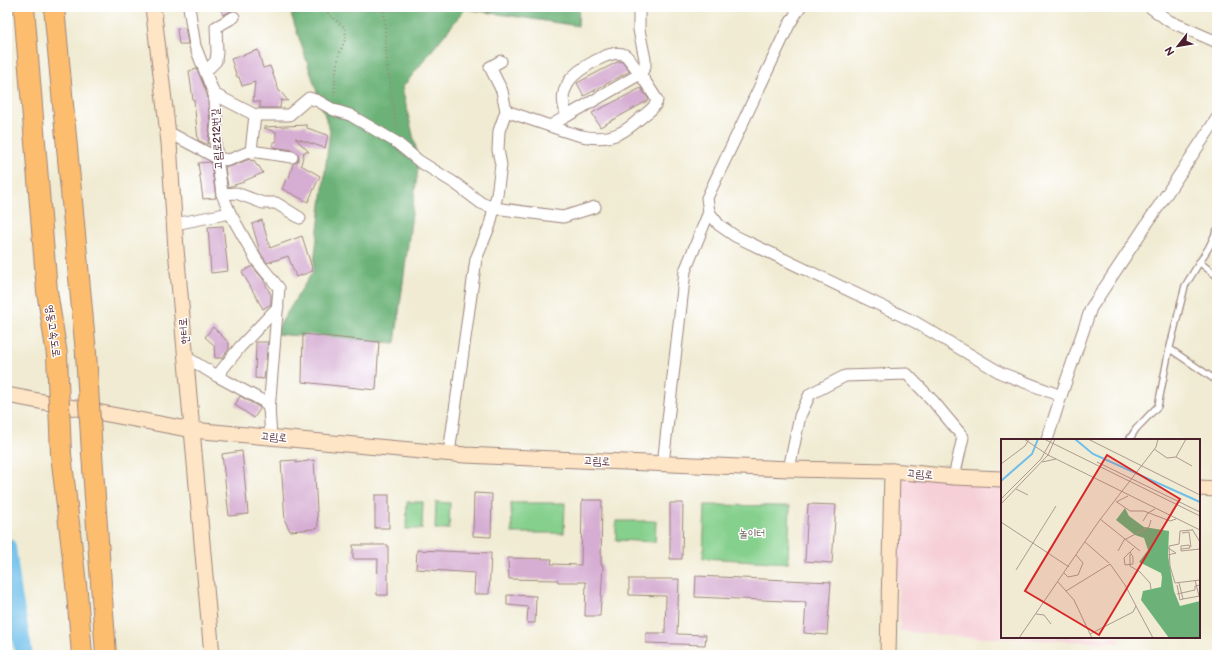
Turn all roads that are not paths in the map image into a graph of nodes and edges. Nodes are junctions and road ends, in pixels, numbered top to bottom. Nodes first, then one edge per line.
1 (24, 7) edge
2 (54, 7) edge
3 (153, 7) edge
4 (189, 7) edge
5 (639, 7) edge
6 (800, 7) edge
7 (1150, 7) edge
8 (234, 17) dead end
9 (1217, 42) edge
10 (501, 62) dead end
11 (206, 71) junction
12 (640, 74) junction
13 (214, 94) junction
14 (506, 111) junction
15 (255, 115) junction
16 (567, 116) junction
17 (1217, 118) edge
18 (550, 126) junction
19 (168, 132) junction
20 (251, 150) junction
21 (292, 157) dead end
22 (217, 158) junction
23 (222, 194) junction
24 (595, 207) dead end
25 (494, 208) junction
26 (709, 212) junction
27 (230, 213) junction
28 (300, 218) dead end
29 (175, 224) junction
30 (1217, 230) edge
31 (1200, 262) junction
32 (1217, 276) edge
33 (278, 307) junction
34 (1170, 349) junction
35 (186, 357) junction
36 (217, 376) junction
37 (1217, 382) edge
38 (12, 395) edge
39 (1061, 396) junction
40 (269, 410) junction
41 (192, 430) junction
42 (271, 437) junction
43 (1047, 439) edge
44 (1130, 439) edge
45 (449, 453) junction
46 (663, 464) junction
47 (789, 469) junction
48 (892, 471) junction
49 (954, 477) junction
50 (1001, 479) edge
51 (1200, 488) edge
52 (1217, 489) edge
53 (82, 655) edge
54 (106, 655) edge
55 (212, 655) edge
56 (888, 655) edge

1 - 53 highway, 영동고속도로, bridge
2 - 54 highway, bridge
3 - 19 street, 한터로
4 - 11 street, 고림로212번길
5 - 12 street
6 - 26 street
7 - 9 street
8 - 11 street
10 - 14 street
11 - 13 street, 고림로212번길
12 - 16 street
12 - 16 street
12 - 18 street
13 - 15 street
13 - 22 street, 고림로212번길
14 - 18 street
14 - 25 street
15 - 20 street
15 - 25 street
16 - 18 street
17 - 39 street
19 - 22 street
19 - 29 street, 한터로
20 - 21 street
20 - 22 street
22 - 23 street, 고림로212번길
23 - 27 street, 고림로212번길
23 - 28 street
24 - 25 street
25 - 45 street
26 - 39 street
26 - 46 street
27 - 29 street
27 - 33 street, 고림로212번길
29 - 35 street, 한터로
30 - 31 lane
31 - 32 lane
31 - 34 lane
33 - 36 street
33 - 40 street, 고림로212번길
34 - 37 lane
34 - 44 lane
35 - 36 street
35 - 41 street, 한터로
36 - 40 street
38 - 41 street, 고림로
39 - 43 street
40 - 42 street, 고림로212번길
41 - 42 street, 고림로
41 - 55 street, 한터로
42 - 45 street, 고림로
45 - 46 street, 고림로
46 - 47 street, 고림로
47 - 48 street, 고림로
47 - 49 street
48 - 49 street, 고림로
48 - 56 street
49 - 50 street, 고림로
51 - 52 street

